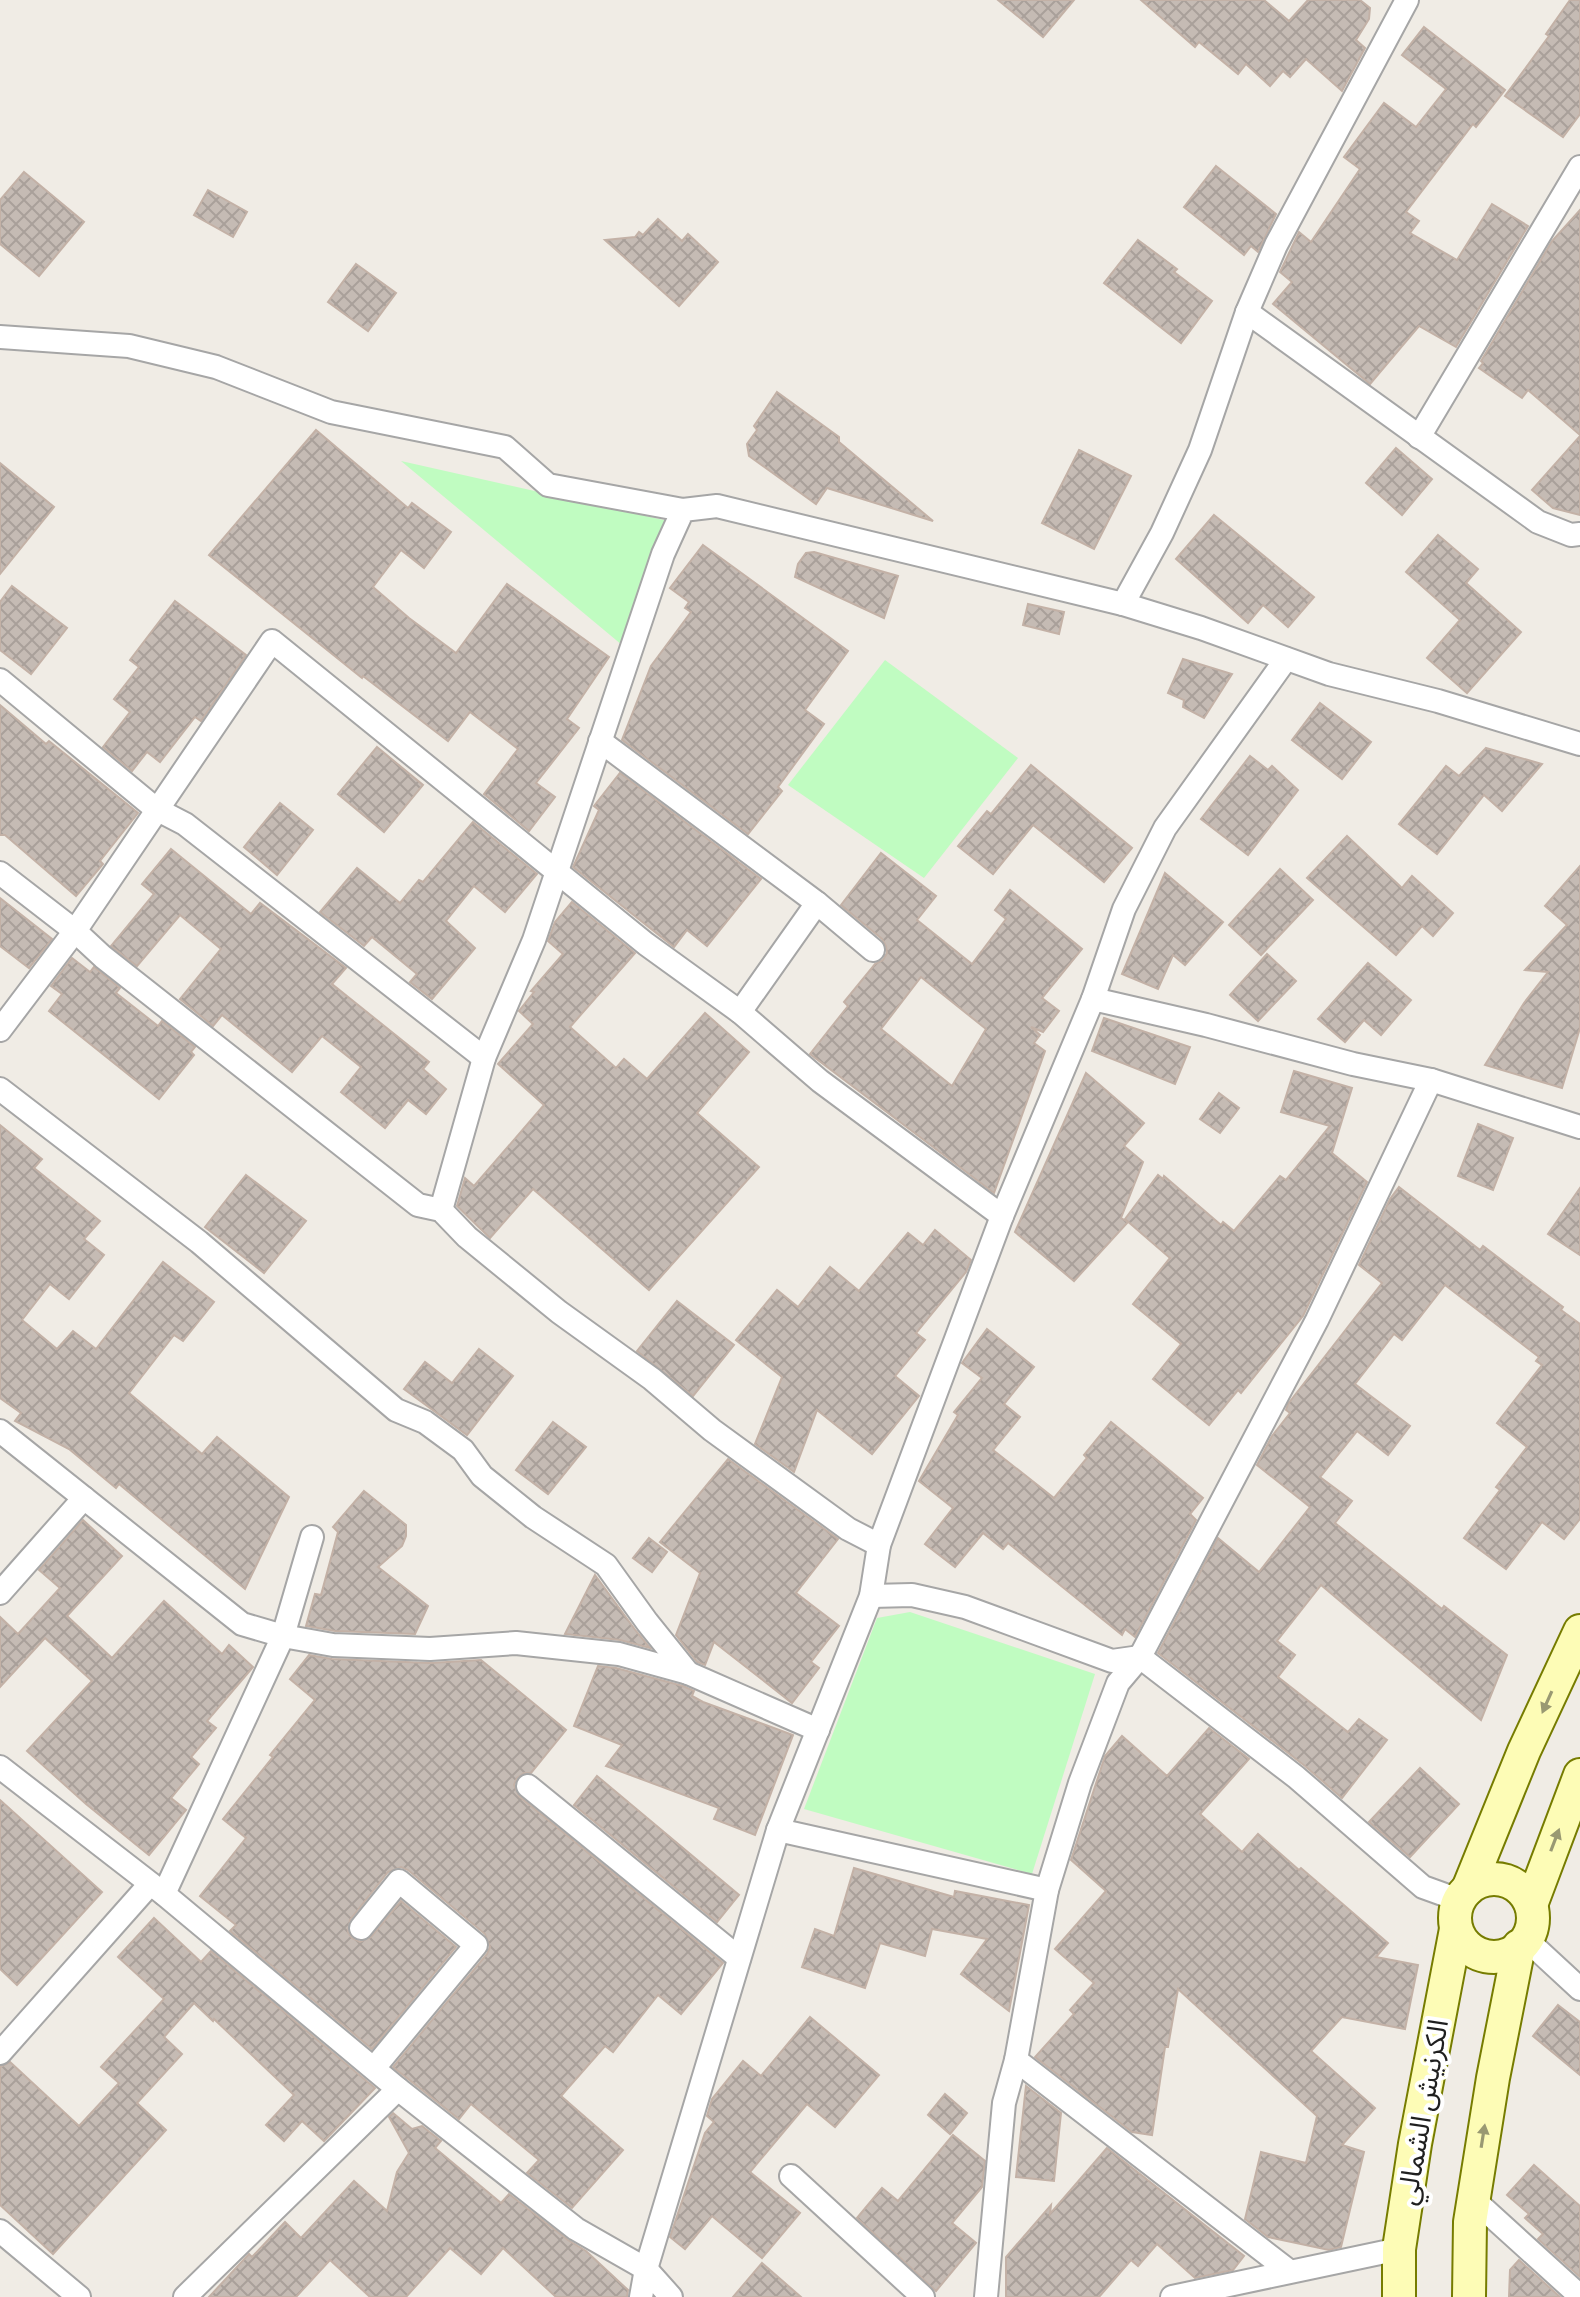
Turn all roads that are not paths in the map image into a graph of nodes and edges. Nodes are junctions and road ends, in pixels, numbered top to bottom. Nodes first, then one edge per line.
1 (1407, 0) edge
2 (1580, 167) edge
3 (1247, 312) junction
4 (0, 337) edge
5 (1419, 437) junction
6 (683, 510) junction
7 (1580, 534) edge
8 (1123, 604) junction
9 (1286, 659) junction
10 (0, 680) edge
11 (600, 741) junction
12 (1580, 744) edge
13 (156, 809) junction
14 (557, 870) junction
15 (0, 873) edge
16 (817, 903) junction
17 (75, 931) junction
18 (873, 950) dead end
19 (1093, 999) junction
20 (740, 1012) junction
21 (0, 1030) edge
22 (484, 1058) junction
23 (1431, 1080) junction
24 (0, 1089) edge
25 (1580, 1127) edge
26 (441, 1210) junction
27 (1002, 1216) junction
28 (0, 1431) edge
29 (84, 1498) junction
30 (312, 1537) dead end
31 (879, 1545) junction
32 (0, 1593) edge
33 (871, 1596) junction
34 (1580, 1631) edge
35 (283, 1636) junction
36 (1140, 1657) junction
37 (688, 1673) junction
38 (818, 1730) junction
39 (0, 1767) edge
40 (528, 1786) dead end
41 (1578, 1786) edge
42 (778, 1830) junction
43 (157, 1889) junction
44 (1047, 1890) junction
45 (1531, 1905) junction
46 (1461, 1906) junction
47 (361, 1928) dead end
48 (1523, 1943) junction
49 (739, 1958) junction
50 (1580, 1989) edge
51 (0, 2053) edge
52 (1016, 2060) junction
53 (374, 2068) junction
54 (398, 2089) junction
55 (791, 2176) dead end
56 (1473, 2199) junction
57 (0, 2231) edge
58 (1399, 2249) junction
59 (646, 2269) junction
60 (1289, 2271) junction
61 (1580, 2296) edge
62 (79, 2297) edge
63 (185, 2297) edge
64 (641, 2297) edge
65 (671, 2297) edge
66 (923, 2297) edge
67 (986, 2297) edge
68 (1172, 2297) edge
69 (1399, 2297) edge
70 (1469, 2297) edge

1 - 3 street
2 - 5 street
3 - 5 street
3 - 8 street
4 - 6 street
5 - 7 street
6 - 8 street
6 - 11 street
8 - 9 street
9 - 12 street
9 - 19 street
10 - 13 street
11 - 14 street
11 - 16 street
13 - 14 street
13 - 17 street
13 - 22 street
14 - 20 street
14 - 22 street
15 - 17 street
16 - 18 street
16 - 20 street
17 - 21 street
17 - 26 street
19 - 23 street
19 - 27 street
20 - 27 street
22 - 26 street
23 - 25 street
23 - 36 street
24 - 37 street
26 - 31 street
27 - 31 street
28 - 29 street
29 - 32 street
29 - 35 street
30 - 35 street
31 - 33 street
33 - 36 street
33 - 38 street
34 -> 46 main road, الكرنيش الشمالي
35 - 37 street
35 - 43 street
36 - 44 street
36 - 46 street
37 - 38 street
38 - 42 street
39 - 43 street
40 - 49 street
45 -> 41 main road
42 - 44 street
42 - 49 street
43 - 51 street
43 - 53 street
44 - 52 street
45 - 46 main road
45 - 48 main road
46 - 48 main road
46 - 58 main road, الكرنيش الشمالي
47 - 53 street
48 - 50 street
56 -> 48 main road
49 - 59 street
52 - 60 street
52 - 67 street
53 - 54 street
54 - 59 street
54 - 63 street
55 - 66 street
56 - 61 street
56 - 70 main road
57 - 62 street
58 - 60 street
58 - 69 main road, الكرنيش الشمالي
59 - 64 street
59 - 65 street
60 - 68 street

